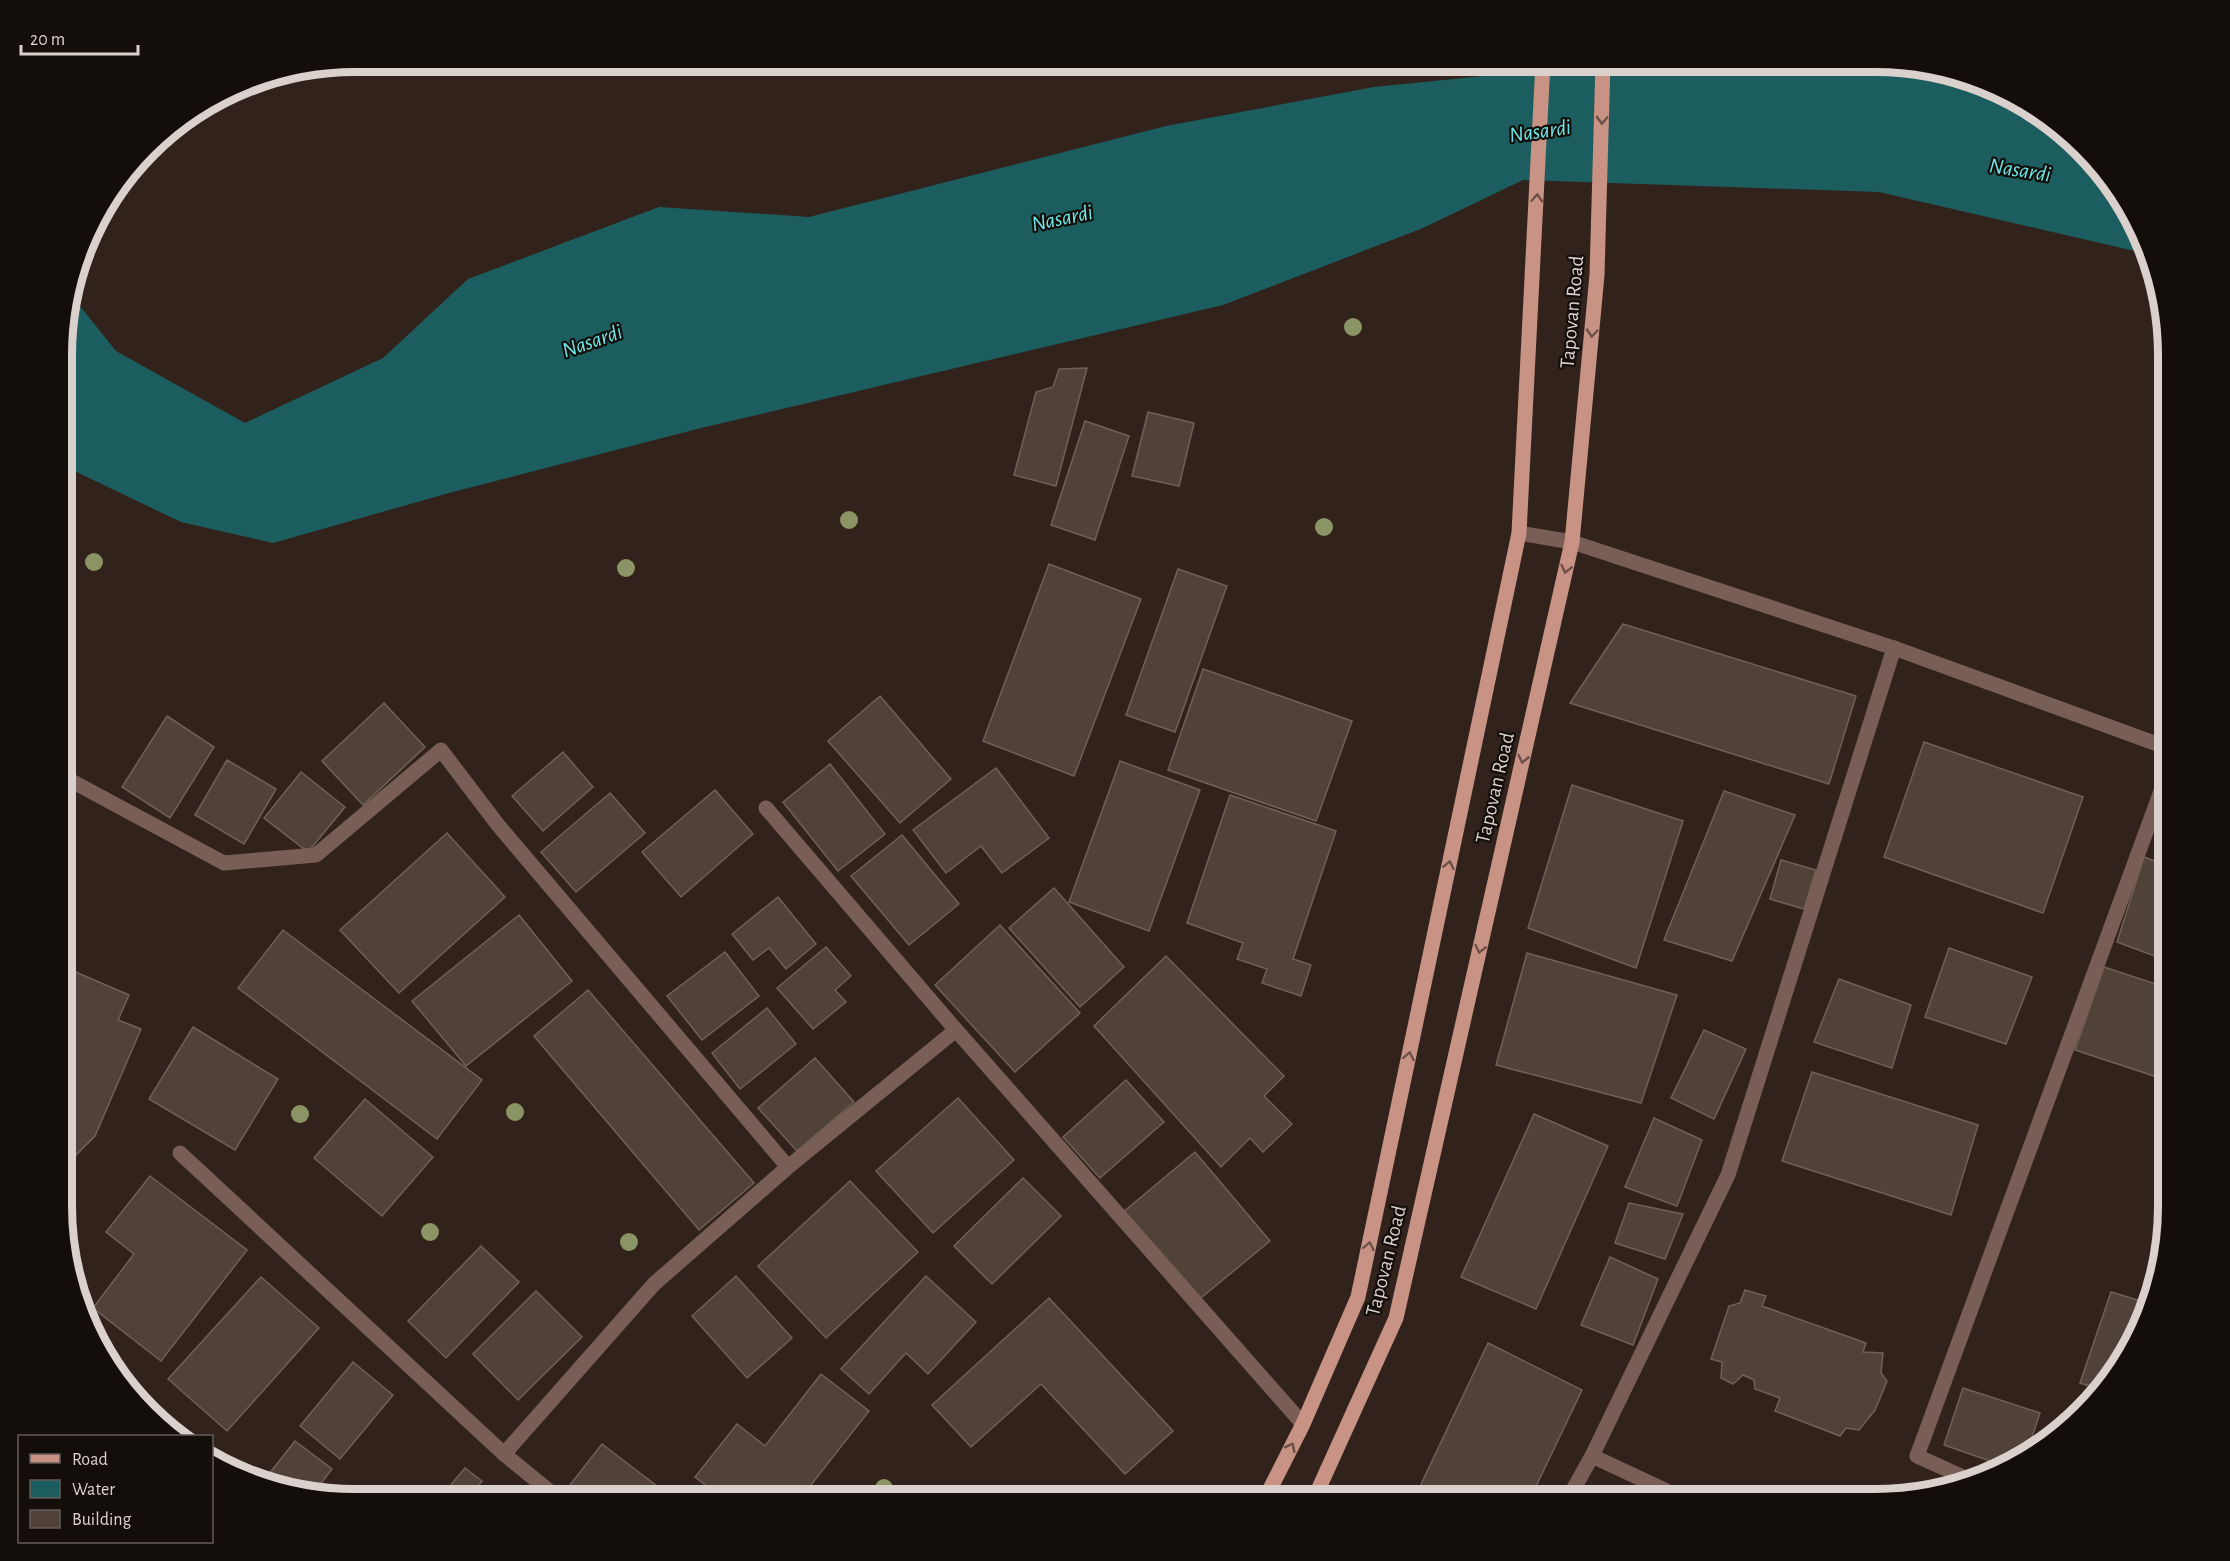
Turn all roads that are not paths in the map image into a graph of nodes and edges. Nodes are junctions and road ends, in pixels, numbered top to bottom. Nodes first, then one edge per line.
1 (1543, 72) edge
2 (1603, 72) edge
3 (1519, 533) junction
4 (1572, 543) junction
5 (1894, 648) junction
6 (2158, 744) edge
7 (72, 781) edge
8 (2158, 799) edge
9 (766, 808) dead end
10 (956, 1030) junction
11 (180, 1153) dead end
12 (788, 1167) junction
13 (1303, 1424) junction
14 (504, 1454) junction
15 (1592, 1456) junction
16 (1960, 1476) edge
17 (547, 1489) edge
18 (1270, 1489) edge
19 (1319, 1489) edge
20 (1574, 1489) edge
21 (1663, 1489) edge

3 -> 1 main road
2 -> 4 main road, Tapovan Road
3 - 4 street
13 -> 3 main road
4 - 5 street
4 -> 19 main road, Tapovan Road
5 - 6 street
5 - 15 street
7 - 12 street
8 - 16 street
9 - 10 street
10 - 12 street
10 - 13 street
11 - 14 street
12 - 14 street
18 -> 13 main road
14 - 17 street
15 - 20 street
15 - 21 street

